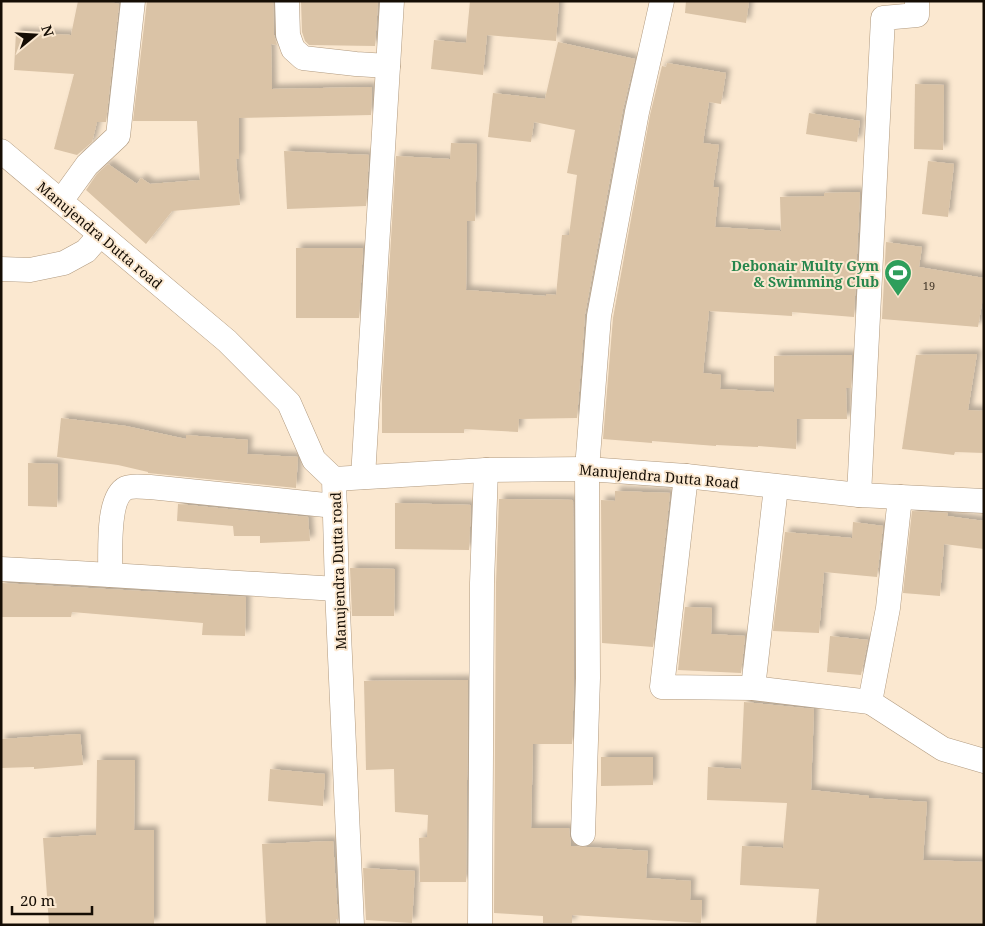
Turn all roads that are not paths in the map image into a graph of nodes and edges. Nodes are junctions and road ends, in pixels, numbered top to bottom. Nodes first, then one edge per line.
1 (133, 1) edge
2 (288, 1) edge
3 (392, 1) edge
4 (662, 1) edge
5 (917, 1) edge
6 (388, 66) junction
7 (1, 151) edge
8 (61, 202) junction
9 (100, 235) junction
10 (1, 269) edge
11 (587, 468) junction
12 (486, 470) junction
13 (686, 476) junction
14 (363, 477) junction
15 (334, 479) junction
16 (776, 486) junction
17 (859, 495) junction
18 (900, 496) junction
19 (984, 501) edge
20 (335, 506) junction
21 (1, 569) edge
22 (110, 576) junction
23 (338, 589) junction
24 (752, 688) junction
25 (870, 702) junction
26 (984, 761) edge
27 (583, 834) dead end
28 (352, 925) edge
29 (480, 925) edge

1 - 8 street
2 - 6 street
3 - 6 street
4 - 11 street
5 - 17 street
6 - 14 street
7 - 8 street, Manujendra Dutta road
8 - 9 street, Manujendra Dutta road
9 - 10 street
9 - 15 street, Manujendra Dutta road
11 - 12 street, Manujendra Dutta Road
11 - 13 street, Manujendra Dutta Road
11 - 27 street
12 - 14 street, Manujendra Dutta Road
12 - 29 street
13 - 16 street, Manujendra Dutta Road
13 - 24 street
14 - 15 street, Manujendra Dutta Road
15 - 20 street, Manujendra Dutta road
16 - 17 street, Manujendra Dutta Road
16 - 24 street
17 - 18 street, Manujendra Dutta Road
18 - 19 street, Manujendra Dutta Road
18 - 25 street
20 - 22 street
20 - 23 street, Manujendra Dutta road
21 - 22 street
22 - 23 street
23 - 28 street, Manujendra Dutta road
24 - 25 street
25 - 26 street

